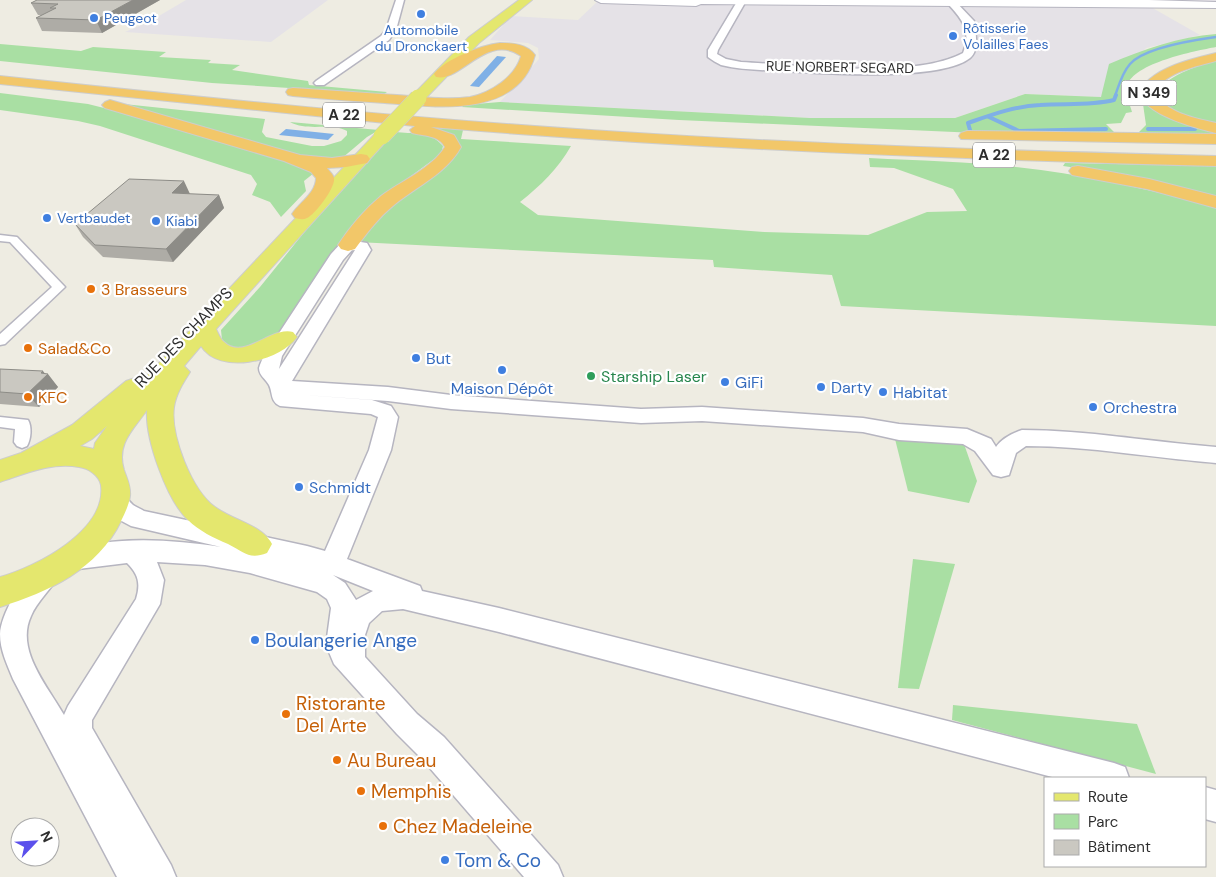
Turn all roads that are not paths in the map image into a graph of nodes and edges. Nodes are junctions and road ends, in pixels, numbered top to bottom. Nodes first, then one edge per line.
1 (400, 0) edge
2 (518, 0) edge
3 (526, 0) edge
4 (601, 0) edge
5 (677, 0) edge
6 (742, 3) junction
7 (952, 3) junction
8 (1216, 5) edge
9 (474, 40) junction
10 (1216, 51) edge
11 (1216, 57) edge
12 (0, 67) edge
13 (441, 74) junction
14 (0, 80) edge
15 (118, 80) junction
16 (153, 82) dead end
17 (320, 82) dead end
18 (0, 90) edge
19 (280, 91) dead end
20 (31, 93) junction
21 (1216, 128) edge
22 (938, 137) junction
23 (1118, 137) junction
24 (1216, 139) edge
25 (772, 145) junction
26 (1216, 146) edge
27 (290, 157) junction
28 (361, 159) junction
29 (1216, 161) edge
30 (322, 199) junction
31 (1216, 202) edge
32 (302, 214) junction
33 (0, 238) edge
34 (348, 245) junction
35 (226, 304) junction
36 (207, 334) junction
37 (284, 337) junction
38 (0, 341) edge
39 (280, 385) junction
40 (439, 401) junction
41 (0, 422) edge
42 (380, 450) junction
43 (27, 451) junction
44 (1216, 455) edge
45 (0, 471) edge
46 (113, 486) junction
47 (256, 544) junction
48 (131, 551) junction
49 (332, 564) junction
50 (58, 567) junction
51 (0, 592) edge
52 (439, 605) junction
53 (351, 662) junction
54 (1110, 777) edge
55 (135, 877) edge
56 (159, 877) edge
57 (546, 877) edge

1 - 17 street
2 - 9 main road, RUE DES CHAMPS
3 - 9 main road, RUE DES CHAMPS
4 - 6 main road
5 - 6 main road
6 - 7 main road
6 - 7 street, RUE NORBERT SEGARD
7 - 8 main road
9 - 13 main road, RUE DES CHAMPS
10 - 23 highway
11 - 21 highway, N 349
12 - 15 highway, A 22
13 - 19 highway
13 - 28 main road, RUE DES CHAMPS, bridge
14 - 25 highway, A 22
15 - 16 highway
15 - 22 highway, A 22
18 - 20 highway
20 - 27 highway
20 - 34 highway
22 - 23 highway
22 - 26 highway, A 22
23 - 24 highway
25 - 29 highway, A 22
25 - 31 highway
27 - 28 highway
27 - 32 highway
28 - 30 main road, RUE DES CHAMPS
30 - 32 main road, RUE DES CHAMPS
30 - 35 main road, RUE DES CHAMPS
32 - 43 main road, RUE DES CHAMPS
33 - 38 street
34 - 37 street
34 - 39 street
35 - 36 main road
35 - 46 main road, RUE DES CHAMPS
36 - 37 main road
36 - 47 main road
37 - 39 street
39 - 40 street
39 - 42 street
40 - 42 street
40 - 44 street
41 - 43 street
42 - 49 street
43 - 45 main road
43 - 46 main road
46 - 47 street
46 - 50 main road
47 - 49 street
48 - 50 street
48 - 53 street
48 - 56 street
49 - 52 street
50 - 51 main road
50 - 55 street
52 - 53 street
52 - 54 street
53 - 57 street

